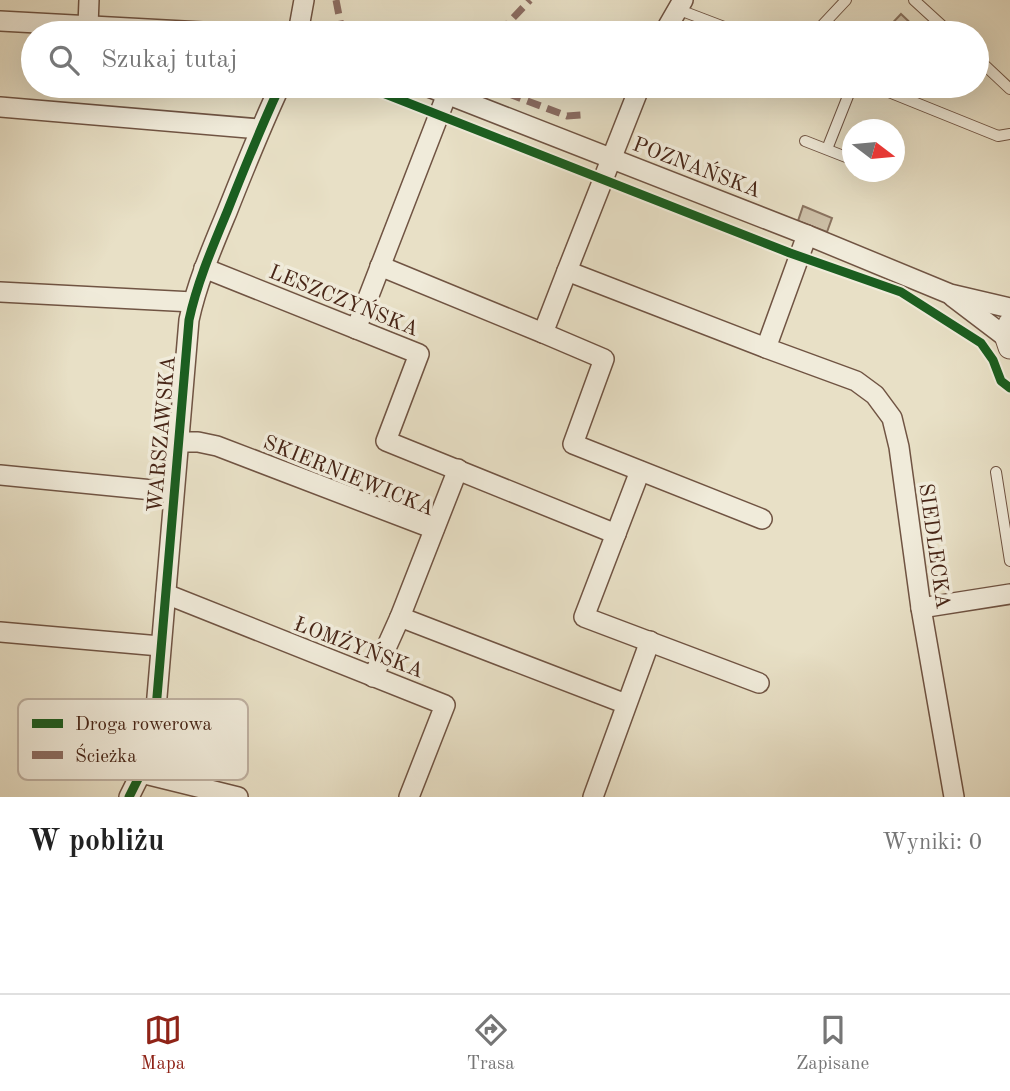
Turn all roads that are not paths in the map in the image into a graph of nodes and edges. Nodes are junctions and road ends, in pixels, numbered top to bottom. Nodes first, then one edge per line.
1 (89, 0) edge
2 (304, 0) edge
3 (846, 0) edge
4 (916, 1) edge
5 (680, 4) edge
6 (0, 21) edge
7 (88, 21) edge
8 (300, 21) edge
9 (671, 21) edge
10 (715, 21) edge
11 (827, 21) edge
12 (937, 21) edge
13 (21, 22) edge
14 (989, 69) edge
15 (1010, 89) edge
16 (274, 98) edge
17 (445, 98) edge
18 (457, 98) edge
19 (635, 98) edge
20 (847, 98) edge
21 (904, 98) edge
22 (0, 107) edge
23 (260, 129) junction
24 (1010, 134) edge
25 (805, 141) dead end
26 (827, 149) junction
27 (842, 155) edge
28 (610, 158) junction
29 (807, 235) junction
30 (380, 266) junction
31 (204, 268) junction
32 (567, 271) junction
33 (0, 292) edge
34 (950, 294) junction
35 (193, 302) junction
36 (1010, 308) edge
37 (356, 329) junction
38 (543, 333) junction
39 (1009, 336) edge
40 (766, 348) junction
41 (179, 442) junction
42 (458, 469) junction
43 (640, 471) junction
44 (996, 472) dead end
45 (0, 475) edge
46 (173, 492) junction
47 (762, 519) dead end
48 (434, 529) junction
49 (616, 534) junction
50 (1010, 561) edge
51 (166, 594) junction
52 (1010, 594) edge
53 (920, 608) junction
54 (400, 617) junction
55 (0, 632) edge
56 (650, 641) junction
57 (160, 646) junction
58 (373, 677) junction
59 (759, 683) dead end
60 (156, 699) edge
61 (626, 704) junction
62 (138, 780) edge
63 (169, 780) edge
64 (129, 797) edge
65 (238, 797) edge
66 (409, 797) edge
67 (593, 797) edge
68 (954, 797) edge

1 - 7 street
2 - 8 street
3 - 11 lane
4 - 12 lane
5 - 9 street
5 - 10 lane
6 - 13 street
14 - 15 lane
16 - 23 street, WARSZAWSKA
17 - 30 street
18 - 28 street, POZNAŃSKA
19 - 28 street
20 - 26 lane
21 - 24 lane
22 - 23 street
23 - 31 street, WARSZAWSKA
25 - 26 lane
26 - 27 lane
28 - 29 street, POZNAŃSKA
28 - 32 street
29 - 34 street, POZNAŃSKA
29 - 40 street
30 - 37 street
30 - 38 street
31 - 35 street, WARSZAWSKA
31 - 37 street, LESZCZYŃSKA
32 - 38 street
32 - 40 street, SIEDLECKA
33 - 35 street
34 - 36 street, POZNAŃSKA
34 - 39 street, POZNAŃSKA
35 - 41 street, WARSZAWSKA
37 - 42 street, LESZCZYŃSKA
38 - 43 street
40 - 53 street, SIEDLECKA
41 - 46 street, WARSZAWSKA
41 - 48 street, SKIERNIEWICKA
42 - 48 street
42 - 49 street
43 - 47 street
43 - 49 street
44 - 50 lane
45 - 46 street
46 - 51 street, WARSZAWSKA
48 - 54 street, SKIERNIEWICKA
49 - 56 street
51 - 57 street, WARSZAWSKA
51 - 58 street, ŁOMŻYŃSKA
52 - 53 street
53 - 68 street, SIEDLECKA
54 - 58 street, SKIERNIEWICKA
54 - 61 street
55 - 57 street
56 - 59 street
56 - 61 street
57 - 60 street, WARSZAWSKA
58 - 66 street, ŁOMŻYŃSKA
61 - 67 street
62 - 64 street, WARSZAWSKA
63 - 65 street

